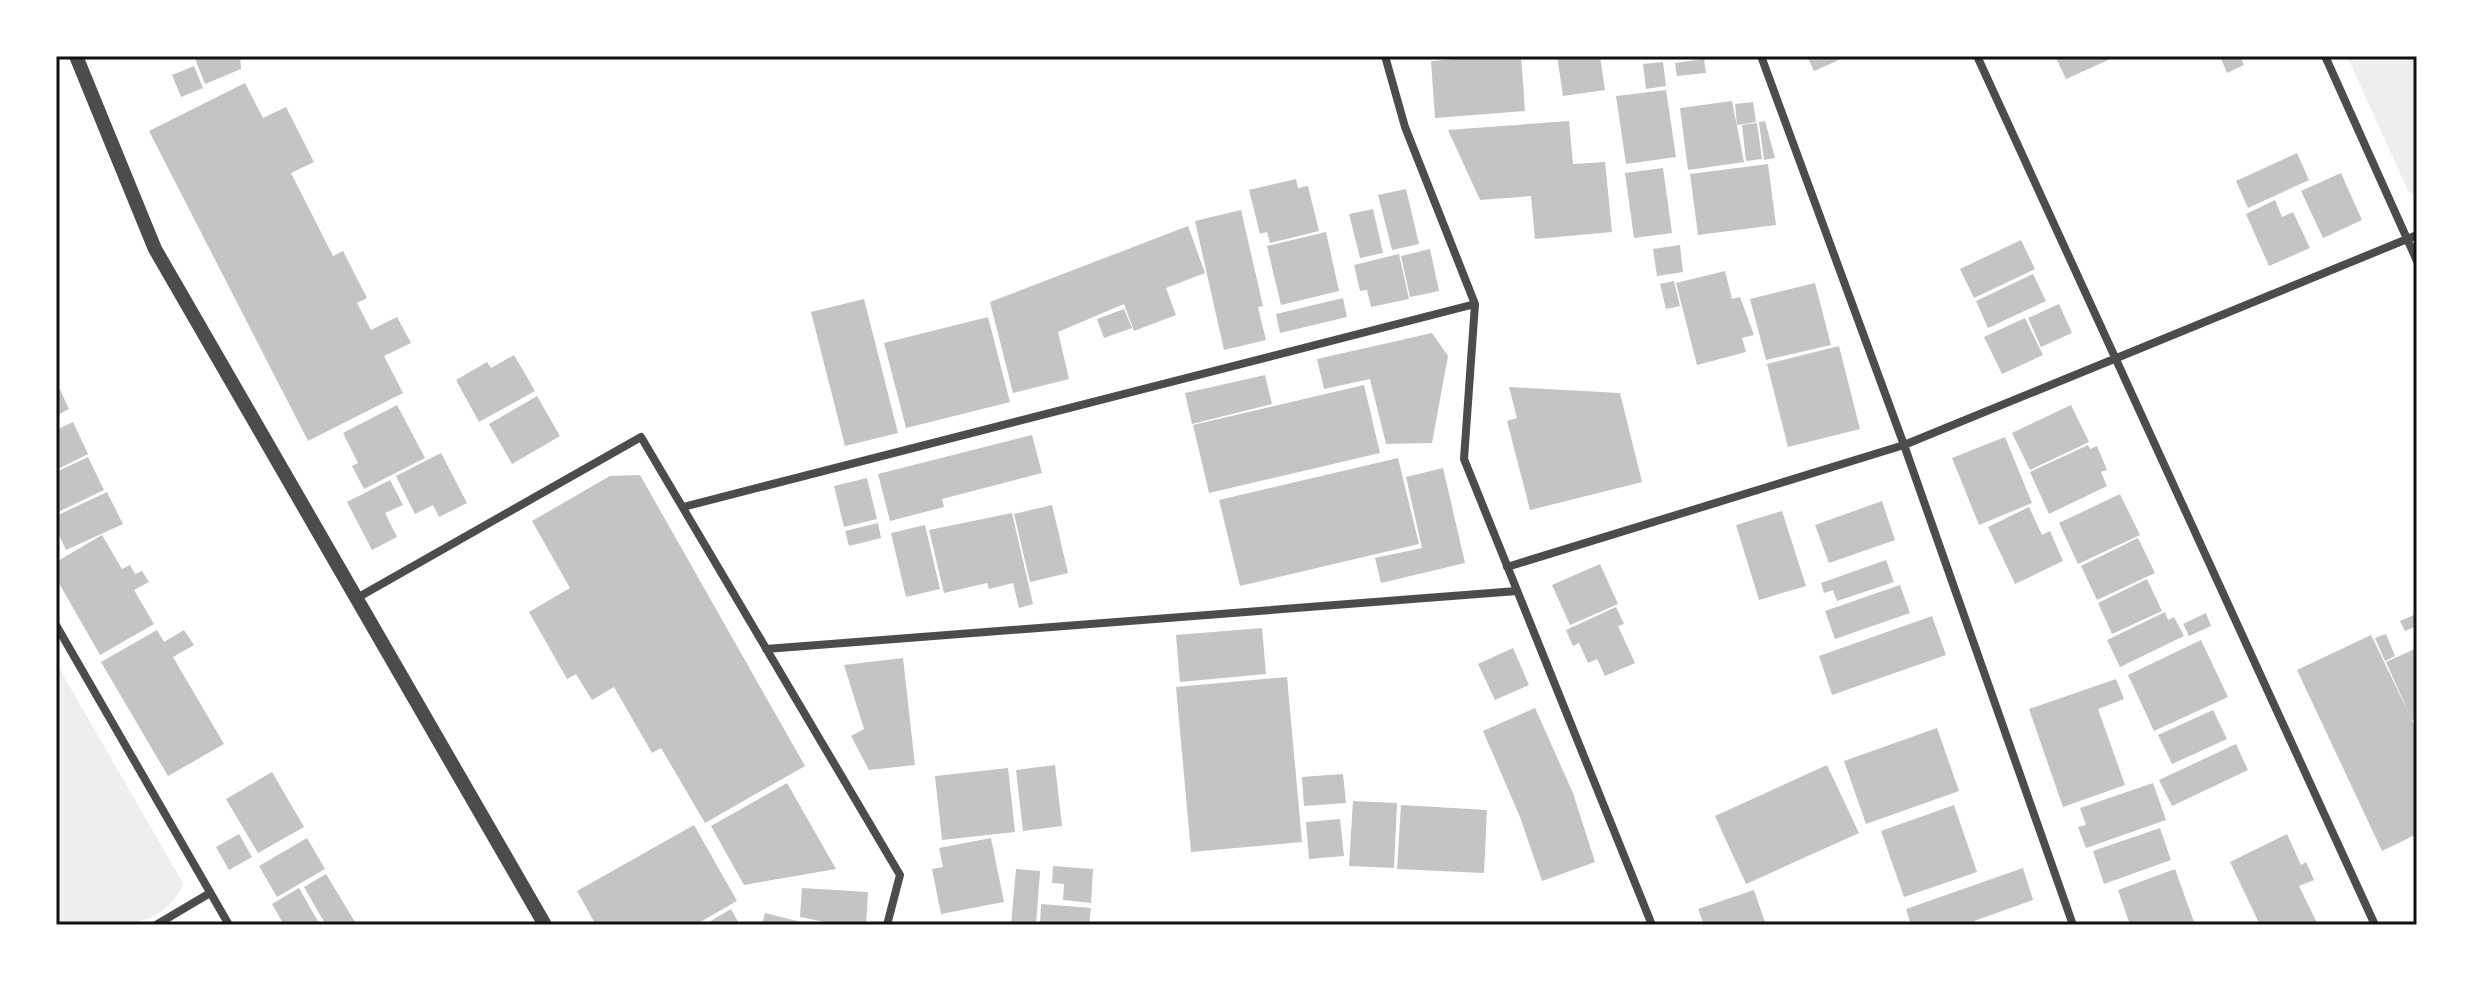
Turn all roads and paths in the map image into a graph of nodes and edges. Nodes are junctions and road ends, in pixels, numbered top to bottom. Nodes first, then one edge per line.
1 (76, 56) edge
2 (1385, 56) edge
3 (1761, 56) edge
4 (1977, 56) edge
5 (2325, 56) edge
6 (2417, 235) edge
7 (2407, 239) junction
8 (2417, 261) edge
9 (1475, 304) junction
10 (2116, 358) junction
11 (1904, 445) junction
12 (683, 507) junction
13 (1507, 567) junction
14 (1517, 591) junction
15 (357, 598) junction
16 (56, 625) edge
17 (766, 649) junction
18 (210, 893) junction
19 (156, 925) edge
20 (229, 925) edge
21 (545, 925) edge
22 (887, 925) edge
23 (1652, 925) edge
24 (2073, 925) edge
25 (2375, 925) edge

1 - 15 street
2 - 9 street
3 - 11 street
4 - 10 street
5 - 7 street
6 - 7 street
7 - 8 street
7 - 10 street
9 - 12 street
9 - 13 street
10 - 11 street
10 - 25 street
11 - 13 street
11 - 24 street
12 - 15 street
12 - 17 street
13 - 14 street
14 - 17 street
14 - 23 street
15 - 21 street
16 - 18 street
17 - 22 street
18 - 19 street
18 - 20 street

